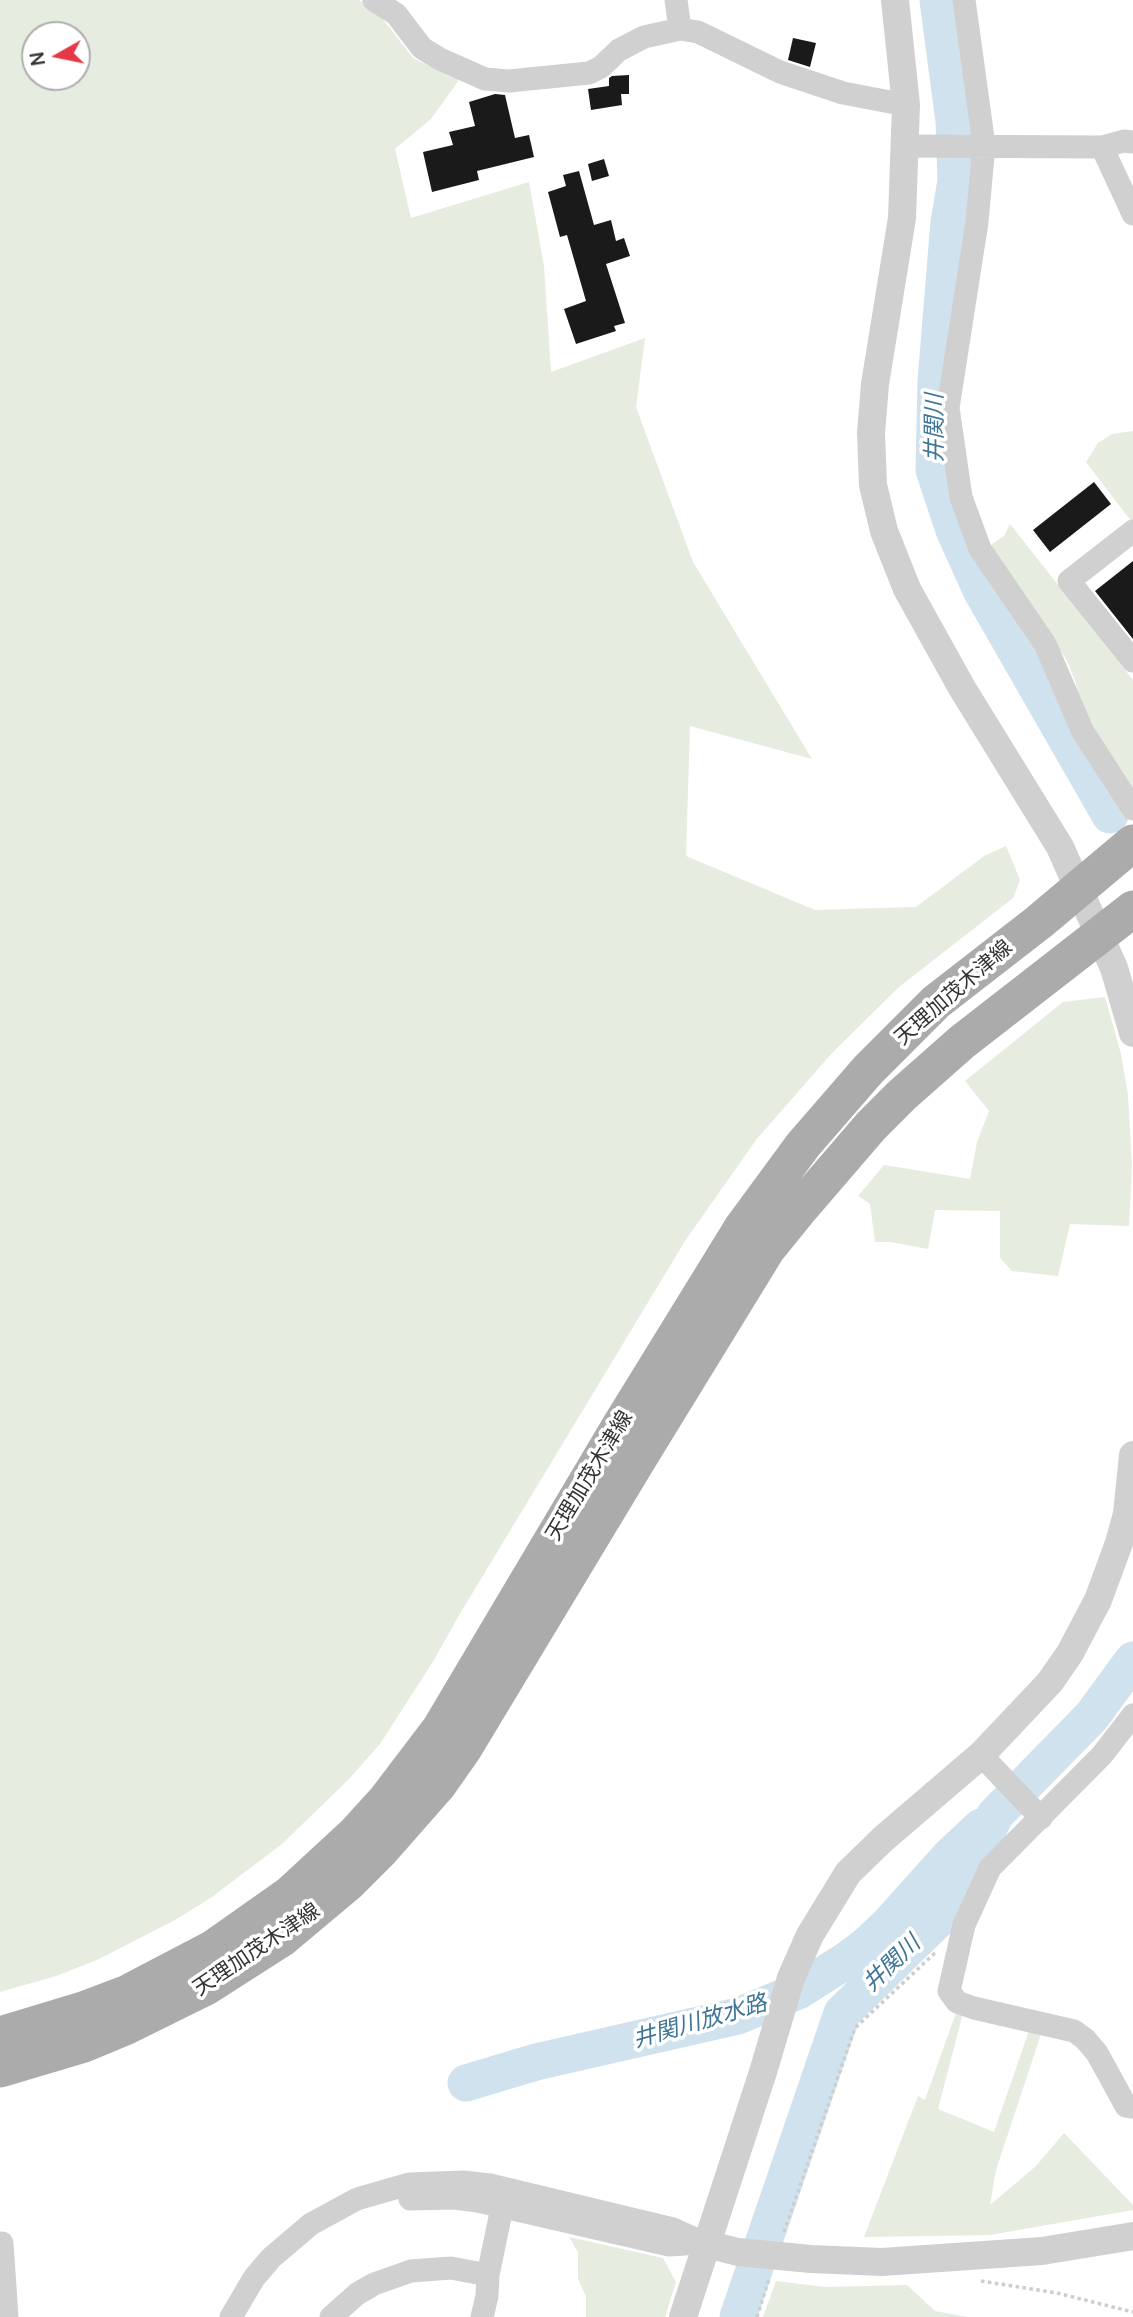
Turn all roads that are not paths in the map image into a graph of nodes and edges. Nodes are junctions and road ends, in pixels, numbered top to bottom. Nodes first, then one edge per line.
1 (374, 0) edge
2 (676, 0) edge
3 (895, 0) edge
4 (964, 0) edge
5 (680, 29) junction
6 (906, 105) junction
7 (1133, 142) edge
8 (984, 145) junction
9 (916, 146) junction
10 (1102, 147) junction
11 (1133, 214) edge
12 (1133, 531) edge
13 (1133, 661) edge
14 (1133, 809) edge
15 (1133, 843) edge
16 (1078, 888) junction
17 (1133, 909) edge
18 (1100, 936) junction
19 (1133, 1033) edge
20 (1133, 1455) edge
21 (1133, 1715) edge
22 (990, 1765) junction
23 (1039, 1816) junction
24 (0, 2035) edge
25 (0, 2069) edge
26 (1133, 2107) edge
27 (504, 2199) junction
28 (1133, 2236) edge
29 (0, 2243) edge
30 (706, 2244) junction
31 (488, 2275) junction
32 (7, 2317) edge
33 (231, 2317) edge
34 (242, 2317) edge
35 (331, 2317) edge
36 (482, 2317) edge
37 (683, 2317) edge

1 - 5 street
2 - 5 street
3 - 6 street
4 - 8 street
5 - 6 street
6 - 9 street
7 - 10 street
8 - 9 street
8 - 10 street
8 - 14 street
9 - 16 street
10 - 11 street
12 - 13 street
15 - 16 main road, 天理加茂木津線
16 - 18 street
16 - 24 main road, 天理加茂木津線
17 - 18 main road, 天理加茂木津線
18 - 19 street
18 - 25 main road, 天理加茂木津線
20 - 22 street
21 - 23 street
22 - 23 street
22 - 30 street
23 - 26 street
27 - 30 street
27 - 31 street
27 - 33 street
27 - 34 street
28 - 30 street
29 - 32 street
30 - 37 street
31 - 35 street
31 - 36 street

